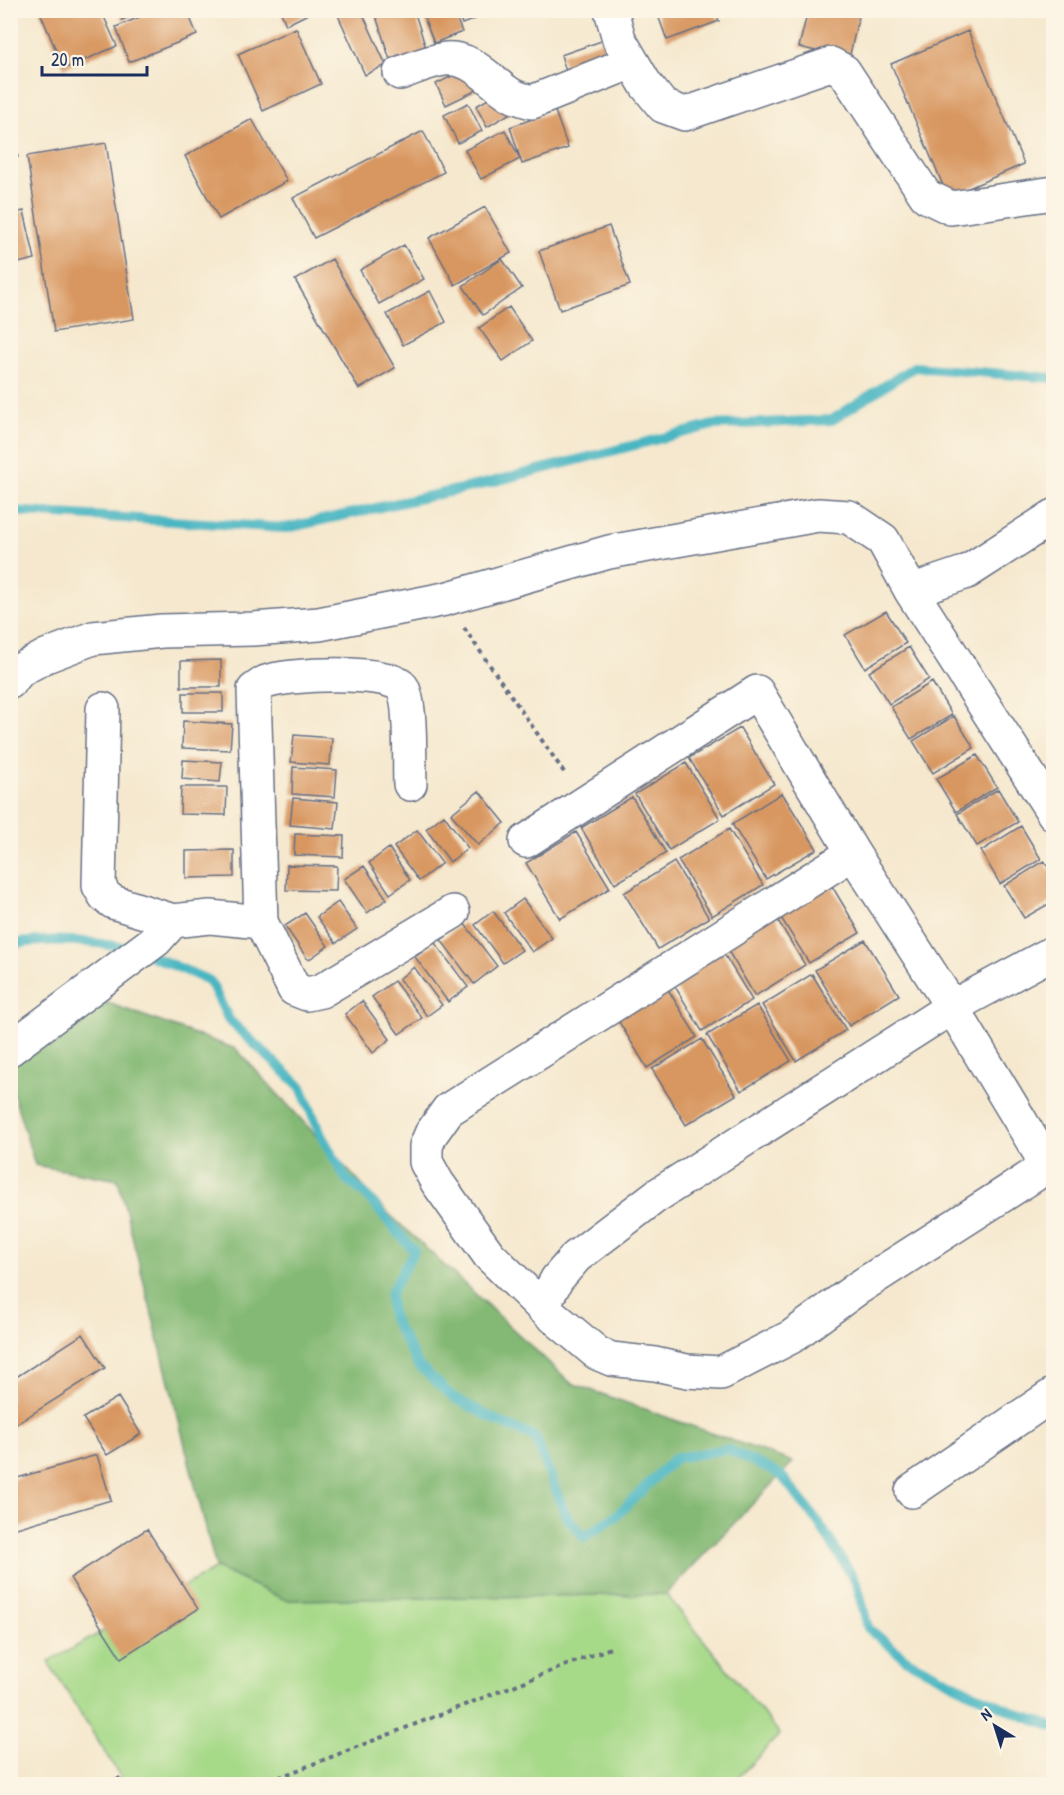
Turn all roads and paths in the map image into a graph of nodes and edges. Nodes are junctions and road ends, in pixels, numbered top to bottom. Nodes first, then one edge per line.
1 (611, 10) edge
2 (632, 62) junction
3 (399, 74) dead end
4 (1053, 193) edge
5 (1053, 516) edge
6 (911, 591) junction
7 (445, 599) junction
8 (10, 682) edge
9 (103, 709) dead end
10 (410, 783) dead end
11 (585, 803) junction
12 (1053, 814) edge
13 (526, 841) dead end
14 (853, 853) junction
15 (453, 912) dead end
16 (261, 922) junction
17 (164, 931) junction
18 (1053, 952) edge
19 (952, 1007) junction
20 (10, 1049) edge
21 (1049, 1158) edge
22 (542, 1307) junction
23 (1053, 1394) edge
24 (912, 1491) dead end
25 (613, 1647) dead end
26 (262, 1785) edge

1 - 2 street
2 - 3 street
2 - 4 street
5 - 6 street
6 - 7 street
6 - 12 street
7 - 8 street
7 - 11 path
9 - 17 street
10 - 16 street
11 - 13 street
11 - 14 street
14 - 19 street
14 - 22 street
15 - 16 street
16 - 17 street
17 - 20 street
18 - 19 street
19 - 21 street
19 - 22 street
21 - 22 street
23 - 24 street
25 - 26 path

